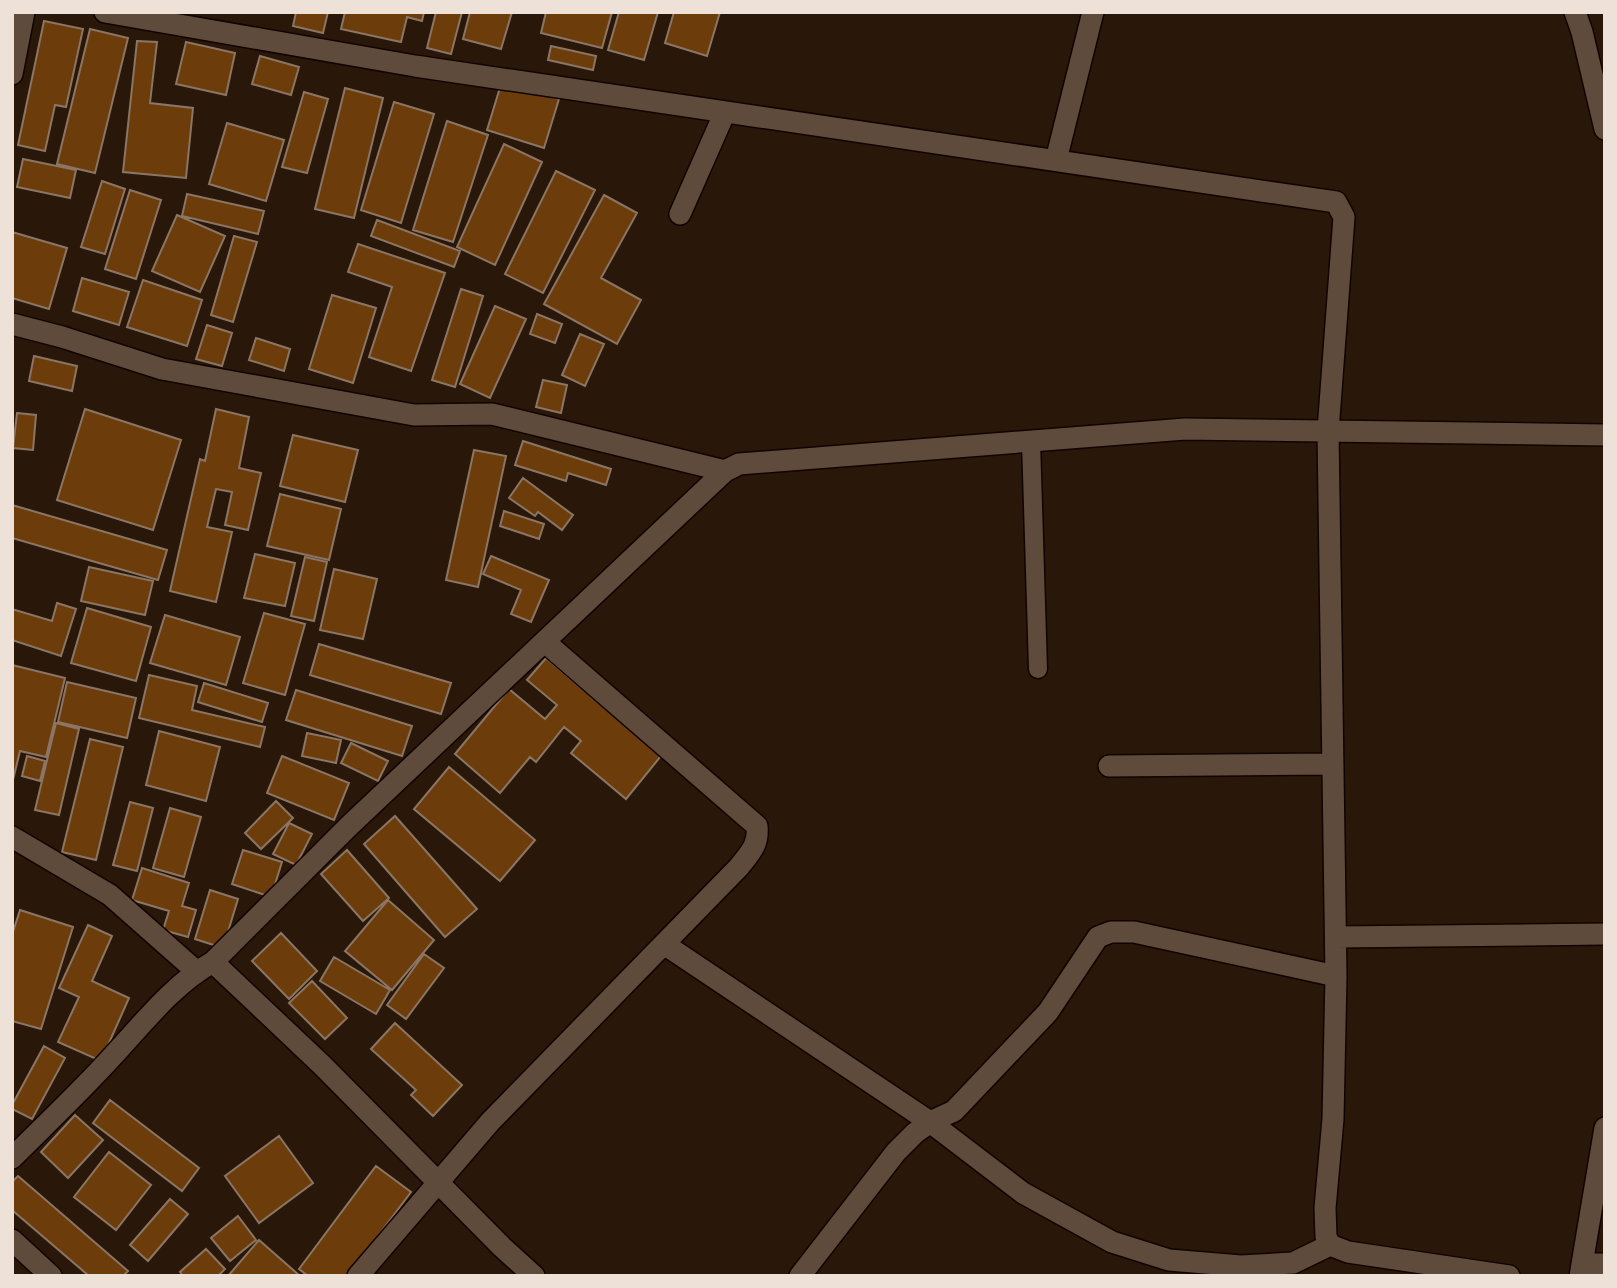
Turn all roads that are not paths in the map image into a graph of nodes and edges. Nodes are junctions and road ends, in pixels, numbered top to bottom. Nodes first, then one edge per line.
1 (24, 12) edge
2 (105, 12) edge
3 (1093, 12) edge
4 (1591, 12) edge
5 (1578, 22) edge
6 (12, 74) edge
7 (725, 112) junction
8 (1605, 129) edge
9 (1056, 160) junction
10 (680, 214) dead end
11 (12, 324) edge
12 (1328, 431) junction
13 (1605, 435) edge
14 (1031, 441) junction
15 (725, 471) junction
16 (545, 642) junction
17 (1038, 669) dead end
18 (1333, 764) junction
19 (1109, 766) dead end
20 (12, 837) edge
21 (1605, 934) edge
22 (1336, 937) junction
23 (664, 944) junction
24 (205, 966) junction
25 (1336, 976) junction
26 (930, 1122) junction
27 (1605, 1128) edge
28 (12, 1158) edge
29 (438, 1182) junction
30 (12, 1240) edge
31 (1330, 1245) junction
32 (1605, 1264) edge
33 (1581, 1270) edge
34 (51, 1276) edge
35 (358, 1276) edge
36 (534, 1276) edge
37 (800, 1276) edge
38 (1509, 1276) edge

1 - 6 street
2 - 7 street
3 - 9 street
4 - 5 street
5 - 8 street
7 - 9 street
7 - 10 street
9 - 12 street
11 - 15 street
12 - 13 street
12 - 14 street
12 - 18 street
14 - 15 street
14 - 17 lane
15 - 16 street
16 - 23 street
16 - 24 street
18 - 19 street
18 - 22 street
20 - 24 street
21 - 22 street
22 - 25 street
23 - 26 street
23 - 29 street
24 - 28 street
24 - 29 street
25 - 26 street
25 - 31 street
26 - 31 street
26 - 37 street
27 - 33 street
29 - 35 street
29 - 36 street
30 - 34 street
31 - 38 street
32 - 33 street

